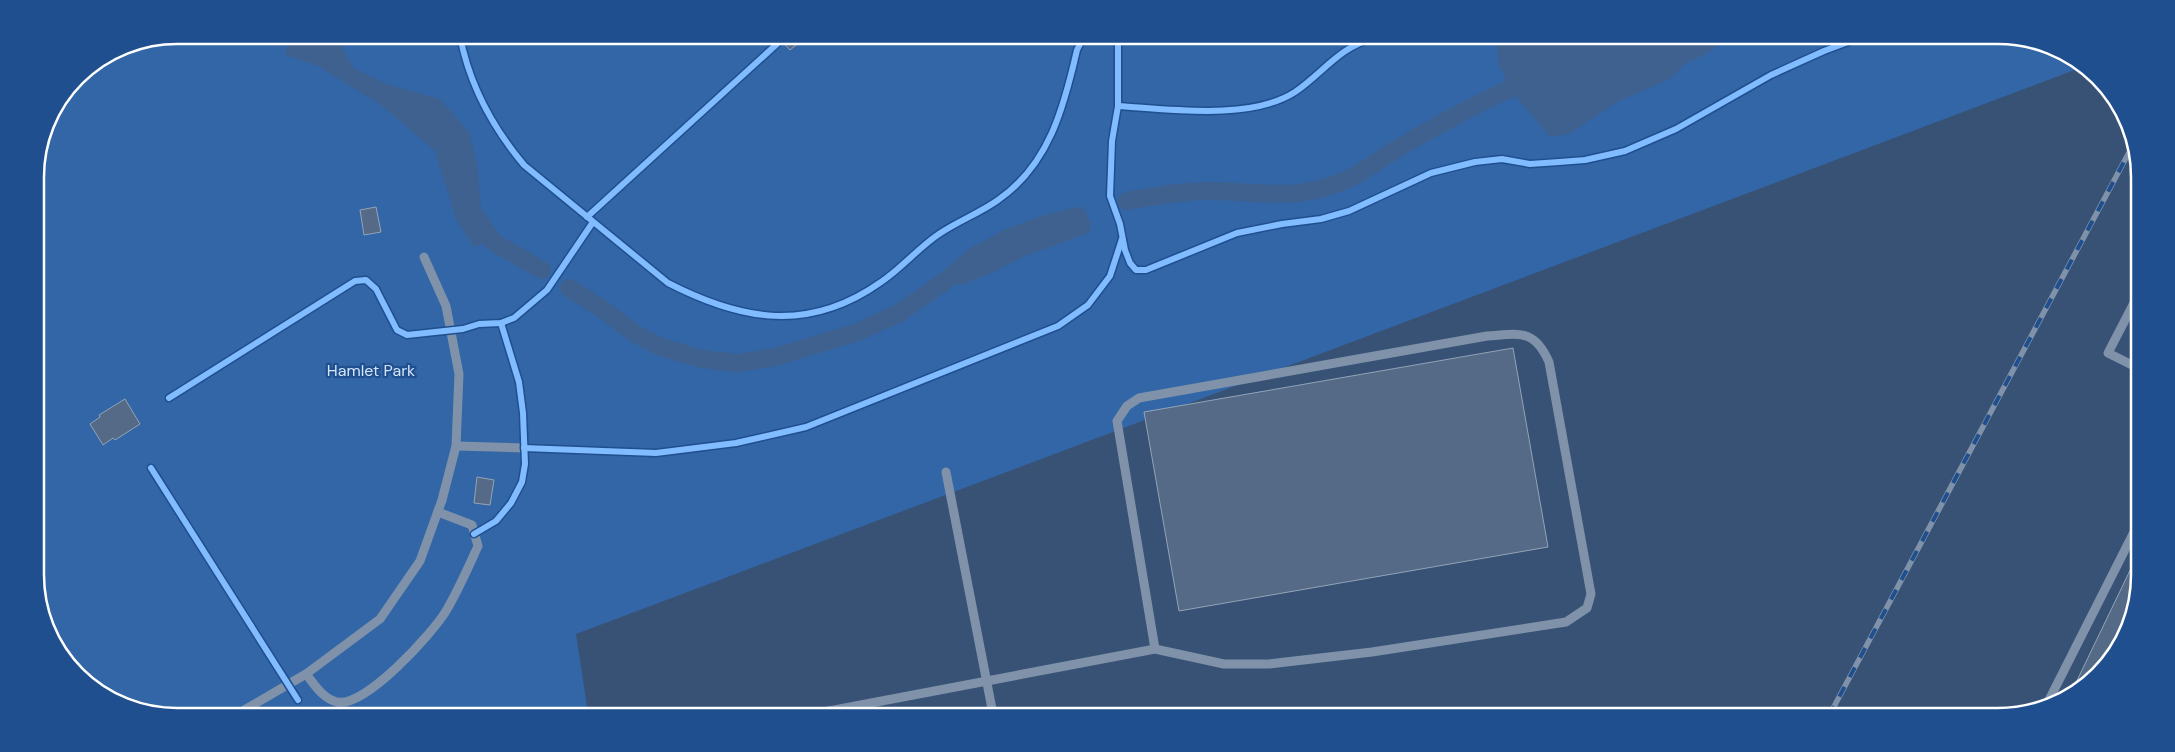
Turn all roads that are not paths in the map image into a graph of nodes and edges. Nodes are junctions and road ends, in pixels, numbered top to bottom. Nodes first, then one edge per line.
1 (424, 258) dead end
2 (2131, 313) edge
3 (2131, 364) edge
4 (456, 446) junction
5 (524, 448) dead end
6 (946, 472) dead end
7 (438, 512) junction
8 (2131, 538) edge
9 (1155, 649) junction
10 (306, 674) junction
11 (987, 682) junction
12 (2050, 697) edge
13 (248, 708) edge
14 (854, 708) edge
15 (992, 708) edge

1 - 4 lane
2 - 3 lane
4 - 5 lane
4 - 7 lane
6 - 11 lane
7 - 10 lane
7 - 10 lane
8 - 12 lane
9 - 9 lane
9 - 11 lane
10 - 13 lane
11 - 14 lane
11 - 15 lane

